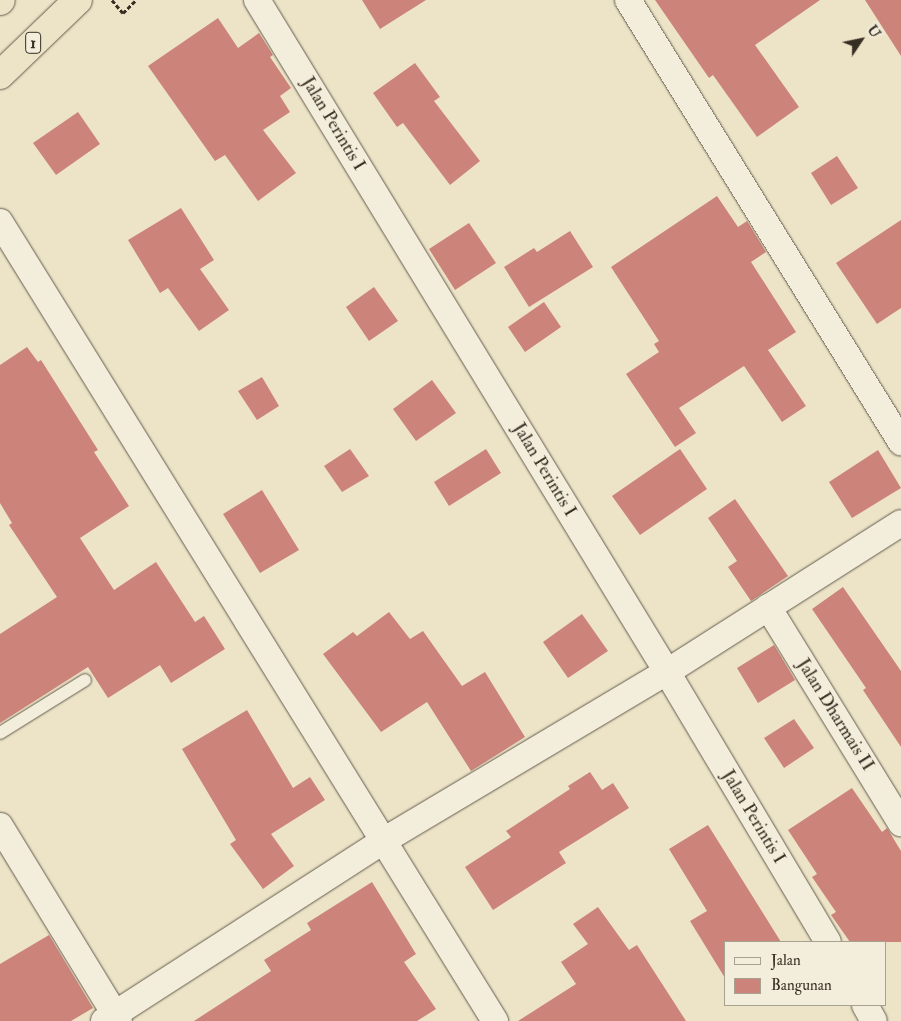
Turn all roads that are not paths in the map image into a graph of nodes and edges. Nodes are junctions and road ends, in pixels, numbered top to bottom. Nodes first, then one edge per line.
1 (78, 0) edge
2 (257, 0) edge
3 (628, 0) edge
4 (0, 75) edge
5 (0, 222) edge
6 (901, 442) edge
7 (901, 523) edge
8 (768, 607) junction
9 (667, 672) junction
10 (85, 680) dead end
11 (0, 733) edge
12 (901, 823) edge
13 (0, 826) edge
14 (383, 841) junction
15 (827, 941) edge
16 (866, 1006) edge
17 (112, 1019) edge
18 (495, 1021) edge
19 (874, 1021) edge

1 - 4 highway, 1
2 - 9 street, Jalan Perintis I
3 - 6 street
5 - 14 street
7 - 8 street
8 - 9 street
8 - 12 street, Jalan Dharmais II
9 - 14 street
9 - 15 street, Jalan Perintis I
10 - 11 lane
13 - 17 street
14 - 17 street
14 - 18 street
16 - 19 street

